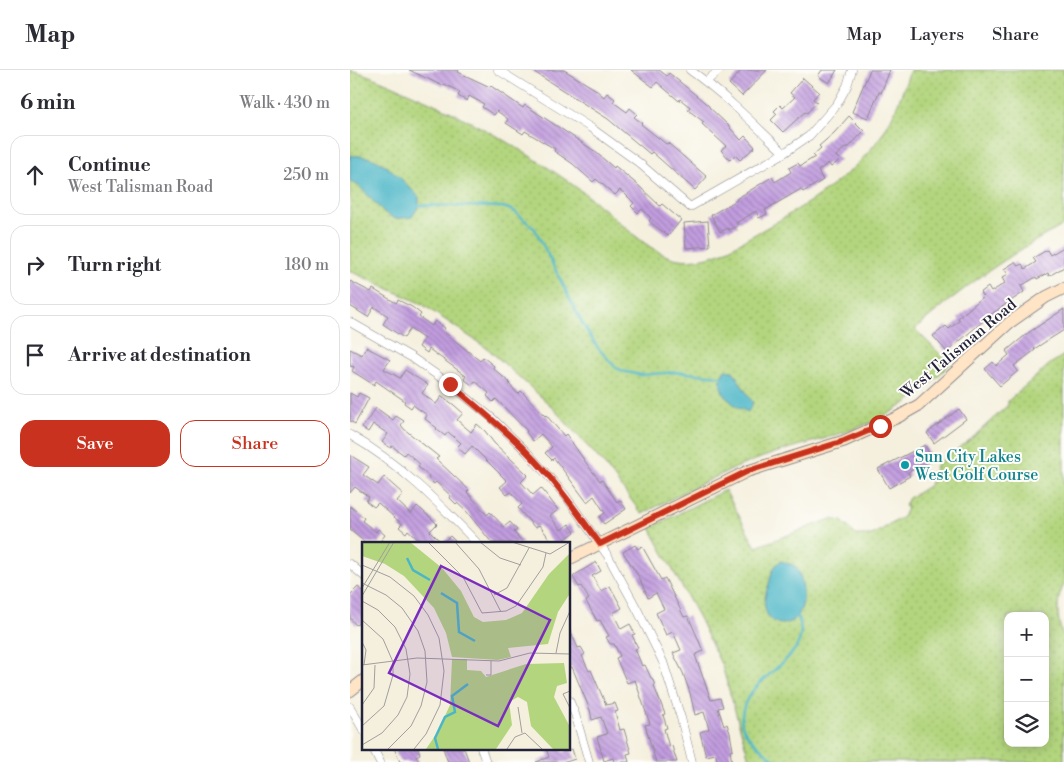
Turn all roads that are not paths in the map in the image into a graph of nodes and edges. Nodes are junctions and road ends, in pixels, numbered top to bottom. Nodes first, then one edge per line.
1 (498, 70) edge
2 (690, 70) edge
3 (719, 70) edge
4 (852, 70) edge
5 (706, 82) junction
6 (784, 153) junction
7 (1064, 288) edge
8 (350, 322) edge
9 (350, 435) edge
10 (476, 542) edge
11 (600, 544) junction
12 (570, 559) edge
13 (350, 564) edge
14 (362, 574) edge
15 (362, 682) edge
16 (350, 691) edge
17 (570, 702) edge
18 (350, 707) edge
19 (362, 728) edge
20 (374, 750) edge
21 (482, 750) edge
22 (380, 762) edge
23 (486, 762) edge
24 (589, 762) edge
25 (692, 762) edge

1 - 6 street
2 - 5 street
3 - 5 street
4 - 6 street
5 - 6 street
7 - 11 street, West Talisman Road
8 - 11 street
9 - 10 street
11 - 12 street, West Talisman Road
11 - 25 street
13 - 14 street
15 - 16 street
17 - 24 street
18 - 19 street
20 - 22 street
21 - 23 street

